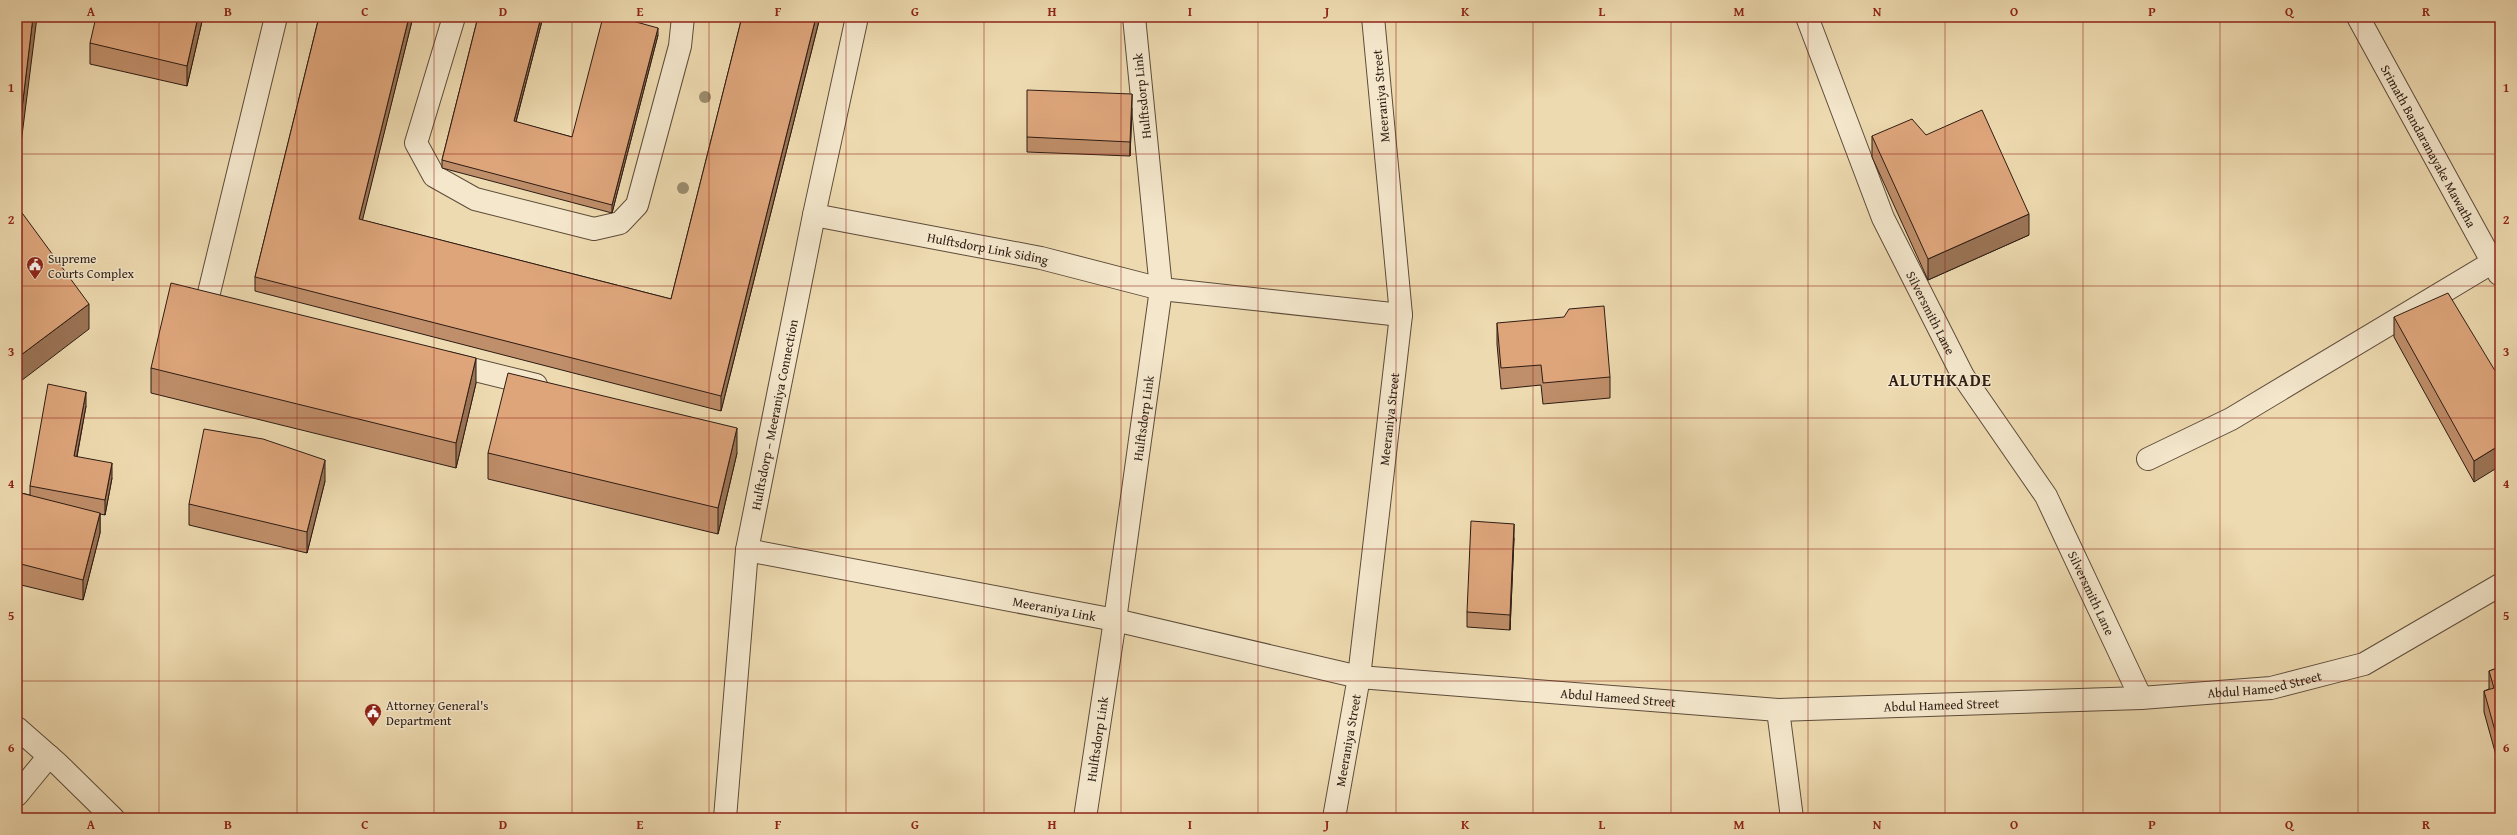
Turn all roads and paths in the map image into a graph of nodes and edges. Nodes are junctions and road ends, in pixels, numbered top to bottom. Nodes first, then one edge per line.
1 (276, 17) edge
2 (454, 17) edge
3 (683, 17) edge
4 (857, 17) edge
5 (1134, 17) edge
6 (1373, 17) edge
7 (1807, 17) edge
8 (2358, 17) edge
9 (814, 215) junction
10 (2496, 268) edge
11 (1161, 289) junction
12 (244, 314) edge
13 (1401, 315) junction
14 (428, 359) edge
15 (558, 390) edge
16 (2148, 459) dead end
17 (748, 550) junction
18 (2500, 585) edge
19 (1115, 620) junction
20 (1359, 677) junction
21 (2141, 698) junction
22 (1778, 710) junction
23 (17, 728) edge
24 (49, 756) junction
25 (17, 795) edge
26 (109, 817) edge
27 (725, 818) edge
28 (1085, 818) edge
29 (1334, 818) edge
30 (1792, 818) edge

1 - 12 street
2 - 3 street
4 - 9 street, Hulftsdorp – Meeraniya Connection
5 - 11 street, Hulftsdorp Link
6 - 13 street, Meeraniya Street
7 - 21 street, Silversmith Lane
8 - 10 street, Srimath Bandaranayake Mawatha
9 - 11 street, Hulftsdorp Link Siding
9 - 17 street, Hulftsdorp – Meeraniya Connection
10 - 16 street
11 - 13 street, Hulftsdorp Link Siding
11 - 19 street, Hulftsdorp Link
13 - 20 street, Meeraniya Street
14 - 15 street
17 - 19 street, Meeraniya Link
17 - 27 street, Hulftsdorp – Meeraniya Connection
18 - 21 street, Abdul Hameed Street
19 - 20 street, Meeraniya Link
19 - 28 street, Hulftsdorp Link
20 - 22 street, Abdul Hameed Street
20 - 29 street, Meeraniya Street
21 - 22 street, Abdul Hameed Street
22 - 30 street
23 - 24 street
24 - 25 street
24 - 26 street

